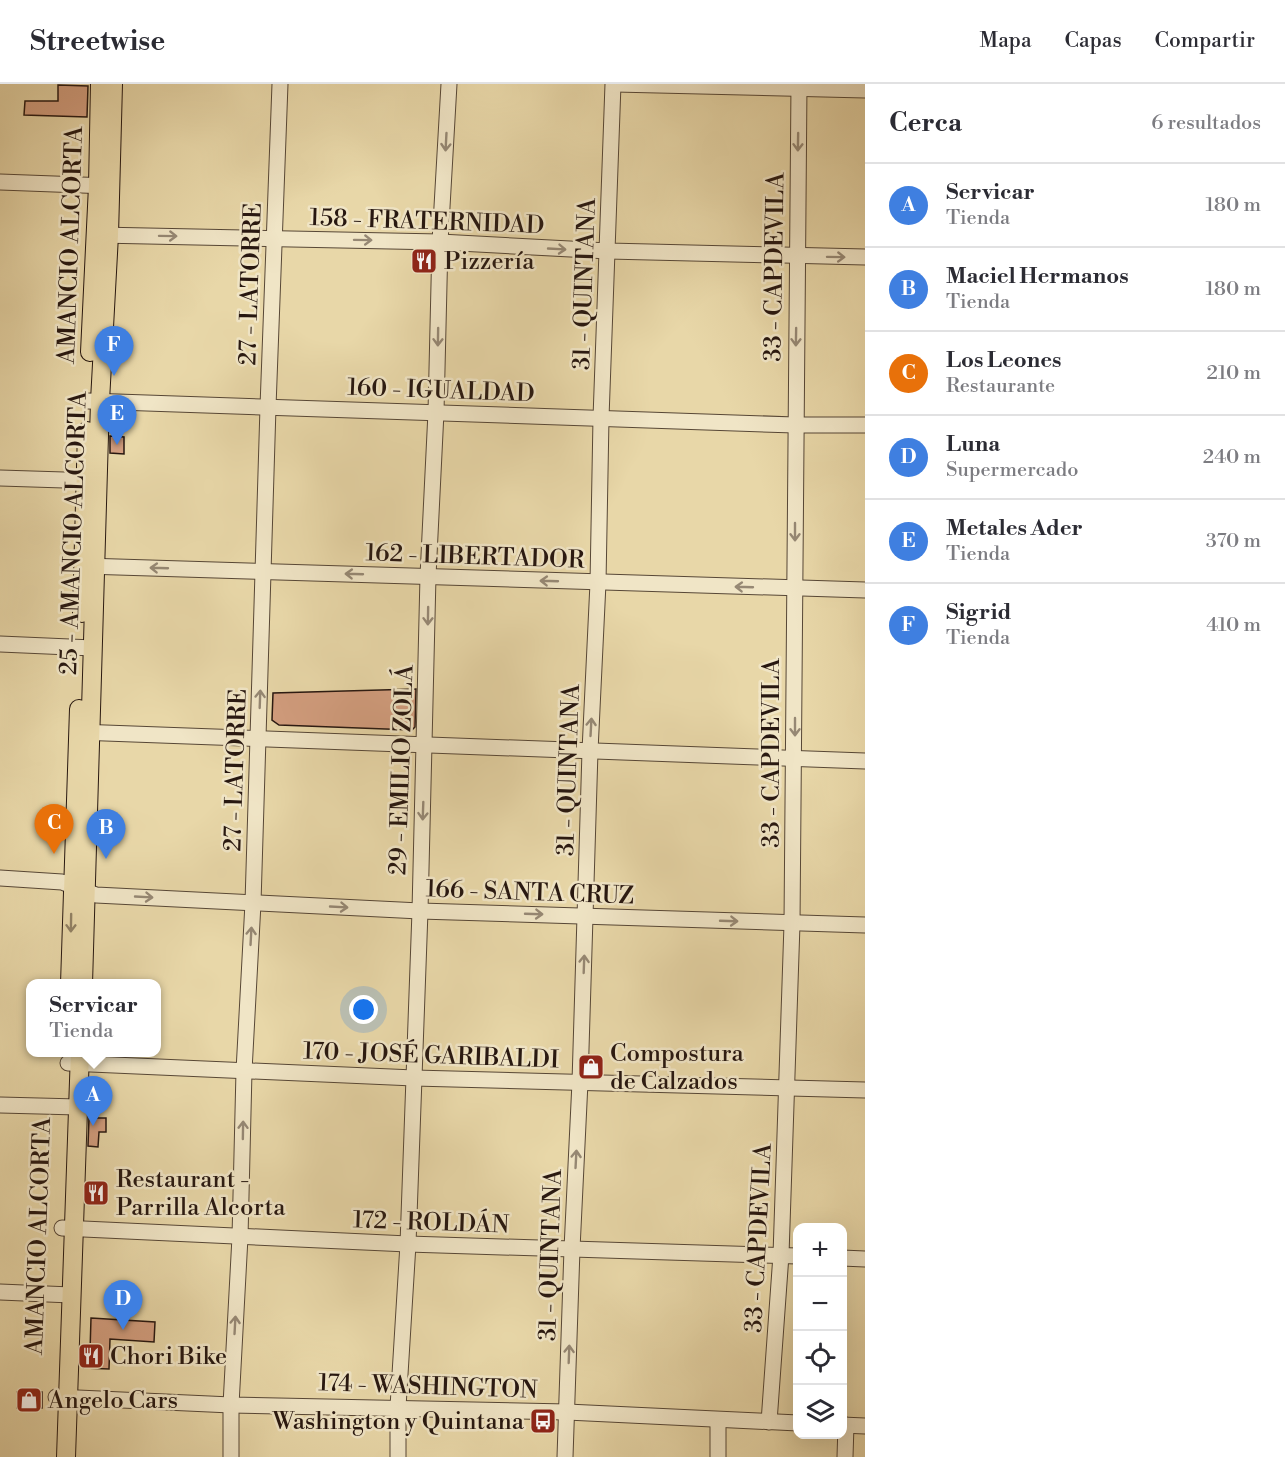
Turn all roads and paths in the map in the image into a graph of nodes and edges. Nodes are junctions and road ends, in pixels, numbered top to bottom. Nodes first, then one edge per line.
1 (100, 84) edge
2 (113, 84) edge
3 (280, 84) edge
4 (449, 84) edge
5 (614, 84) edge
6 (799, 87) edge
7 (865, 90) edge
8 (0, 182) edge
9 (104, 186) junction
10 (102, 235) junction
11 (274, 238) junction
12 (440, 242) junction
13 (608, 251) junction
14 (797, 256) junction
15 (865, 257) edge
16 (94, 401) junction
17 (268, 407) junction
18 (436, 412) junction
19 (601, 418) junction
20 (795, 425) junction
21 (865, 425) edge
22 (0, 478) edge
23 (92, 481) junction
24 (89, 566) junction
25 (263, 572) junction
26 (429, 576) junction
27 (598, 583) junction
28 (794, 589) junction
29 (865, 590) edge
30 (0, 644) edge
31 (87, 648) junction
32 (85, 732) junction
33 (259, 738) junction
34 (425, 746) junction
35 (590, 751) junction
36 (795, 758) junction
37 (865, 761) edge
38 (0, 878) edge
39 (79, 889) junction
40 (253, 903) junction
41 (420, 911) junction
42 (586, 916) junction
43 (792, 924) junction
44 (865, 925) edge
45 (70, 979) edge
46 (83, 979) edge
47 (74, 1058) edge
48 (244, 1071) junction
49 (414, 1078) junction
50 (580, 1082) junction
51 (788, 1087) junction
52 (865, 1090) edge
53 (0, 1105) edge
54 (72, 1107) junction
55 (68, 1228) junction
56 (240, 1238) junction
57 (408, 1244) junction
58 (572, 1249) junction
59 (781, 1255) junction
60 (793, 1256) edge
61 (847, 1258) edge
62 (865, 1259) edge
63 (0, 1292) edge
64 (66, 1295) junction
65 (62, 1397) junction
66 (231, 1404) junction
67 (398, 1407) junction
68 (567, 1412) junction
69 (718, 1421) junction
70 (769, 1422) junction
71 (793, 1423) edge
72 (847, 1425) edge
73 (865, 1426) edge
74 (844, 1439) edge
75 (55, 1457) edge
76 (66, 1457) edge
77 (231, 1457) edge
78 (398, 1457) edge
79 (566, 1457) edge
80 (718, 1457) edge
81 (845, 1457) edge

1 - 9 main road, AMANCIO ALCORTA
2 - 9 main road
3 - 11 street, 27 - LATORRE
4 -> 12 street, 29 - EMILIO ZOLÁ
5 - 6 street
5 - 13 street, 31 - QUINTANA
6 - 7 street
6 -> 14 street, 33 - CAPDEVILA
8 - 9 street
9 - 10 main road, AMANCIO ALCORTA
10 -> 11 street, 158 - FRATERNIDAD
10 - 16 main road, 25 - AMANCIO ALCORTA
11 -> 12 street, 158 - FRATERNIDAD
11 - 17 street, 27 - LATORRE
12 -> 13 street, 158 - FRATERNIDAD
12 -> 18 street, 29 - EMILIO ZOLÁ
13 - 14 street, 158 - FRATERNIDAD
13 - 19 street, 31 - QUINTANA
14 -> 15 street, 158 - FRATERNIDAD
14 -> 20 street, 33 - CAPDEVILA
16 - 17 street, 160 - IGUALDAD
16 - 23 main road, 25 - AMANCIO ALCORTA
17 - 18 street, 160 - IGUALDAD
17 - 25 street, 27 - LATORRE
18 - 19 street, 160 - IGUALDAD
18 - 26 street, 29 - EMILIO ZOLÁ
19 - 20 street, 160 - IGUALDAD
19 - 27 street, 31 - QUINTANA
20 - 21 street, 160 - IGUALDAD
20 -> 28 street, 33 - CAPDEVILA
22 - 23 street
23 - 24 main road, 25 - AMANCIO ALCORTA
25 -> 24 street, 162 - LIBERTADOR
24 - 31 main road, 25 - AMANCIO ALCORTA
26 -> 25 street, 162 - LIBERTADOR
33 -> 25 street, 27 - LATORRE
27 -> 26 street, 162 - LIBERTADOR
26 -> 34 street, 29 - EMILIO ZOLÁ
28 -> 27 street, 162 - LIBERTADOR
35 -> 27 street, 31 - QUINTANA
28 - 29 street, 162 - LIBERTADOR
28 -> 36 street, 33 - CAPDEVILA
30 - 31 street
31 - 32 main road, 25 - AMANCIO ALCORTA
32 - 33 street
32 - 39 main road, 25 - AMANCIO ALCORTA
33 - 34 street
33 - 40 street, 27 - LATORRE
34 - 35 street
34 -> 41 street, 29 - EMILIO ZOLÁ
35 - 36 street
35 - 42 street, 31 - QUINTANA
36 - 37 street
36 - 43 street, 33 - CAPDEVILA
38 - 39 street, 166 - SANTA CRUZ
39 -> 40 street, 166 - SANTA CRUZ
39 -> 45 main road
39 - 46 main road, 25 - AMANCIO ALCORTA
40 -> 41 street, 166 - SANTA CRUZ
48 -> 40 street, 27 - LATORRE
41 -> 42 street, 166 - SANTA CRUZ
41 - 49 street, 29 - EMILIO ZOLÁ
42 -> 43 street, 166 - SANTA CRUZ
50 -> 42 street, 31 - QUINTANA
43 - 44 street, 166 - SANTA CRUZ
43 - 51 street, 33 - CAPDEVILA
47 - 48 street, 170 - JOSÉ GARIBALDI
47 - 54 main road
48 - 49 street, 170 - JOSÉ GARIBALDI
56 -> 48 street, 27 - LATORRE
49 - 50 street, 170 - JOSÉ GARIBALDI
49 - 57 street, 29 - EMILIO ZOLÁ
50 - 51 street, 170 - JOSÉ GARIBALDI
58 -> 50 street, 31 - QUINTANA
51 - 52 street, 170 - JOSÉ GARIBALDI
51 - 59 street, 33 - CAPDEVILA
53 - 54 street
54 - 55 main road
55 - 56 street, 172 - ROLDÁN
55 - 64 main road, AMANCIO ALCORTA
56 - 57 street, 172 - ROLDÁN
66 -> 56 street, 27 - LATORRE
57 - 58 street, 172 - ROLDÁN
57 - 67 street, 29 - EMILIO ZOLÁ
58 - 59 street, 172 - ROLDÁN
68 -> 58 street, 31 - QUINTANA
59 - 60 street, 172 - ROLDÁN
59 - 70 street, 33 - CAPDEVILA
61 - 62 street
63 - 64 street
64 - 65 main road, AMANCIO ALCORTA
65 - 66 street, 174 - WASHINGTON
65 - 75 main road, AMANCIO ALCORTA
65 - 76 main road
66 - 67 street, 174 - WASHINGTON
66 - 77 street, 27 - LATORRE
67 - 68 street, 174 - WASHINGTON
67 - 78 street, 29 - EMILIO ZOLÁ
68 - 69 street, 174 - WASHINGTON
68 - 79 street, 31 - QUINTANA
69 - 70 street, 174 - WASHINGTON
69 - 80 street
70 - 71 street, 174 - WASHINGTON
72 - 73 street
74 - 81 street

